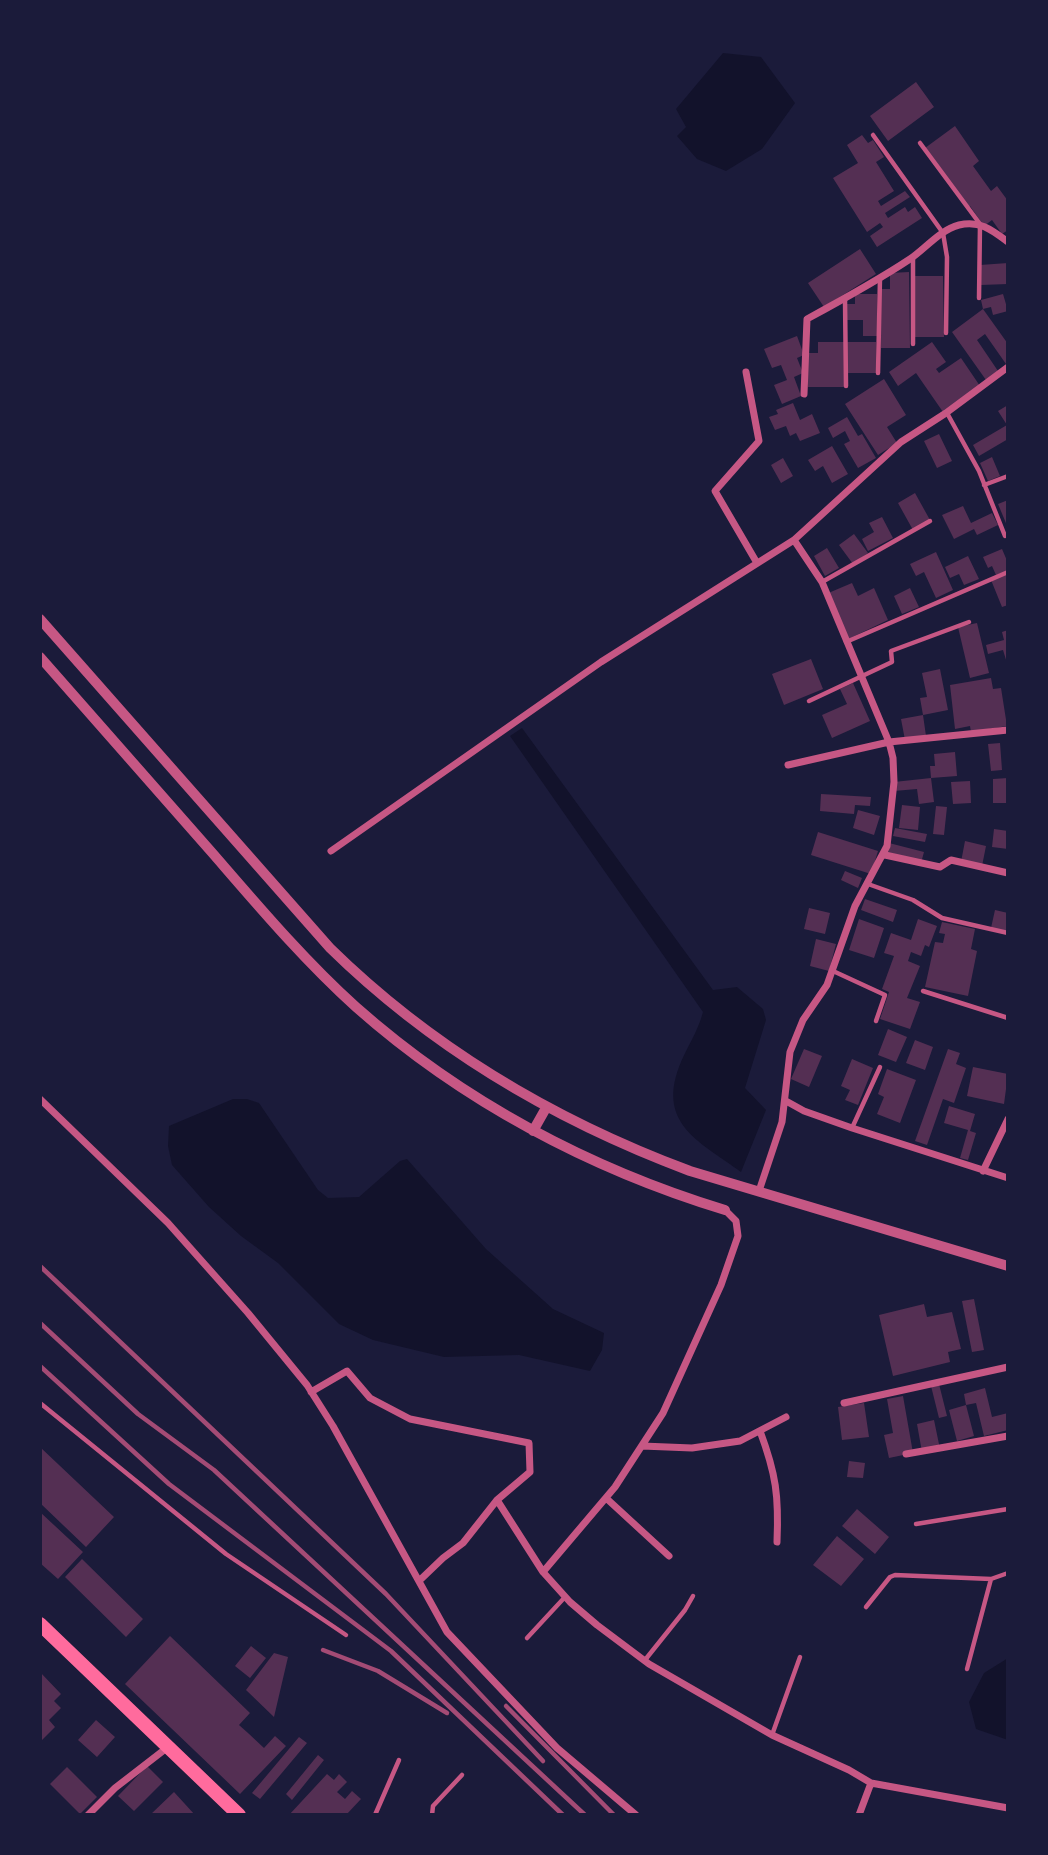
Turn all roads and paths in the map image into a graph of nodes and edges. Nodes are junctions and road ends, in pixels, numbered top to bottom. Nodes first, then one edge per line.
1 (873, 135) dead end
2 (920, 143) dead end
3 (980, 224) junction
4 (943, 233) junction
5 (1008, 242) edge
6 (913, 257) junction
7 (880, 278) junction
8 (979, 298) dead end
9 (845, 299) junction
10 (946, 333) dead end
11 (913, 344) dead end
12 (1008, 367) edge
13 (746, 372) dead end
14 (878, 373) dead end
15 (846, 386) dead end
16 (804, 394) dead end
17 (946, 413) junction
18 (1008, 476) edge
19 (984, 485) junction
20 (930, 522) dead end
21 (1005, 536) dead end
22 (794, 540) junction
23 (757, 563) junction
24 (1008, 572) edge
25 (822, 582) junction
26 (40, 619) edge
27 (969, 622) dead end
28 (846, 642) junction
29 (40, 657) edge
30 (861, 678) junction
31 (809, 701) dead end
32 (1008, 730) edge
33 (888, 742) junction
34 (788, 765) dead end
35 (331, 851) dead end
36 (885, 855) junction
37 (1008, 873) edge
38 (867, 884) junction
39 (1008, 933) edge
40 (833, 971) junction
41 (923, 991) dead end
42 (1008, 1018) edge
43 (876, 1021) dead end
44 (880, 1067) dead end
45 (40, 1099) edge
46 (786, 1101) junction
47 (546, 1108) junction
48 (1008, 1119) edge
49 (852, 1128) junction
50 (533, 1131) junction
51 (983, 1171) junction
52 (1008, 1178) edge
53 (759, 1191) junction
54 (725, 1210) joint
55 (1008, 1266) edge
56 (1008, 1367) edge
57 (311, 1392) junction
58 (40, 1403) edge
59 (844, 1403) dead end
60 (786, 1417) dead end
61 (760, 1431) junction
62 (1008, 1436) edge
63 (642, 1446) junction
64 (906, 1454) dead end
65 (606, 1498) junction
66 (497, 1500) junction
67 (1008, 1509) edge
68 (916, 1524) dead end
69 (777, 1542) dead end
70 (669, 1556) dead end
71 (543, 1572) junction
72 (1008, 1573) edge
73 (991, 1579) junction
74 (419, 1581) junction
75 (693, 1596) dead end
76 (566, 1597) junction
77 (866, 1608) dead end
78 (40, 1624) edge
79 (346, 1635) dead end
80 (527, 1638) dead end
81 (800, 1657) dead end
82 (644, 1661) junction
83 (967, 1669) dead end
84 (772, 1735) junction
85 (168, 1747) junction
86 (399, 1760) dead end
87 (462, 1775) dead end
88 (871, 1783) junction
89 (1008, 1808) edge
90 (88, 1815) edge
91 (239, 1815) edge
92 (375, 1815) edge
93 (432, 1815) edge
94 (636, 1815) edge
95 (859, 1815) edge

1 - 4 lane
2 - 3 lane
3 - 4 street
3 - 5 street
3 - 8 lane
4 - 6 street
4 - 10 lane
6 - 7 street
6 - 11 lane
7 - 9 street
7 - 14 lane
9 - 15 lane
9 - 16 street
12 - 17 street
13 - 23 street
17 - 19 lane
17 - 22 street
18 - 19 lane
19 - 21 lane
20 - 25 lane
22 - 23 street
22 - 25 street
23 - 35 street
24 - 28 lane
25 - 28 street
26 - 47 street
27 - 30 lane
28 - 30 street
29 - 50 street
30 - 31 lane
30 - 33 street
32 - 33 street
33 - 34 street
33 - 36 street
36 - 37 street
36 - 38 street
38 - 39 lane
38 - 40 street
40 - 43 lane
40 - 46 street
41 - 42 lane
44 - 49 lane
45 - 57 street
46 - 49 street
46 - 53 street
47 - 50 street
47 - 53 street
48 - 51 street
49 - 51 street
50 - 54 street
51 - 52 street
53 - 55 street
54 - 63 street
56 - 59 street
57 - 66 street
57 - 74 street
58 - 79 lane
60 - 61 street
61 - 63 street
61 - 69 street
62 - 64 street
63 - 65 street
65 - 70 street
65 - 71 street
66 - 71 street
66 - 74 street
67 - 68 lane
71 - 76 street
72 - 73 lane
73 - 77 lane
73 - 83 lane
74 - 94 street
75 - 82 lane
76 - 80 lane
76 - 82 street
78 - 85 main road
81 - 84 lane
82 - 84 street
84 - 88 street
85 - 90 street
85 - 91 main road
86 - 92 lane
87 - 93 lane
88 - 89 street
88 - 95 street

